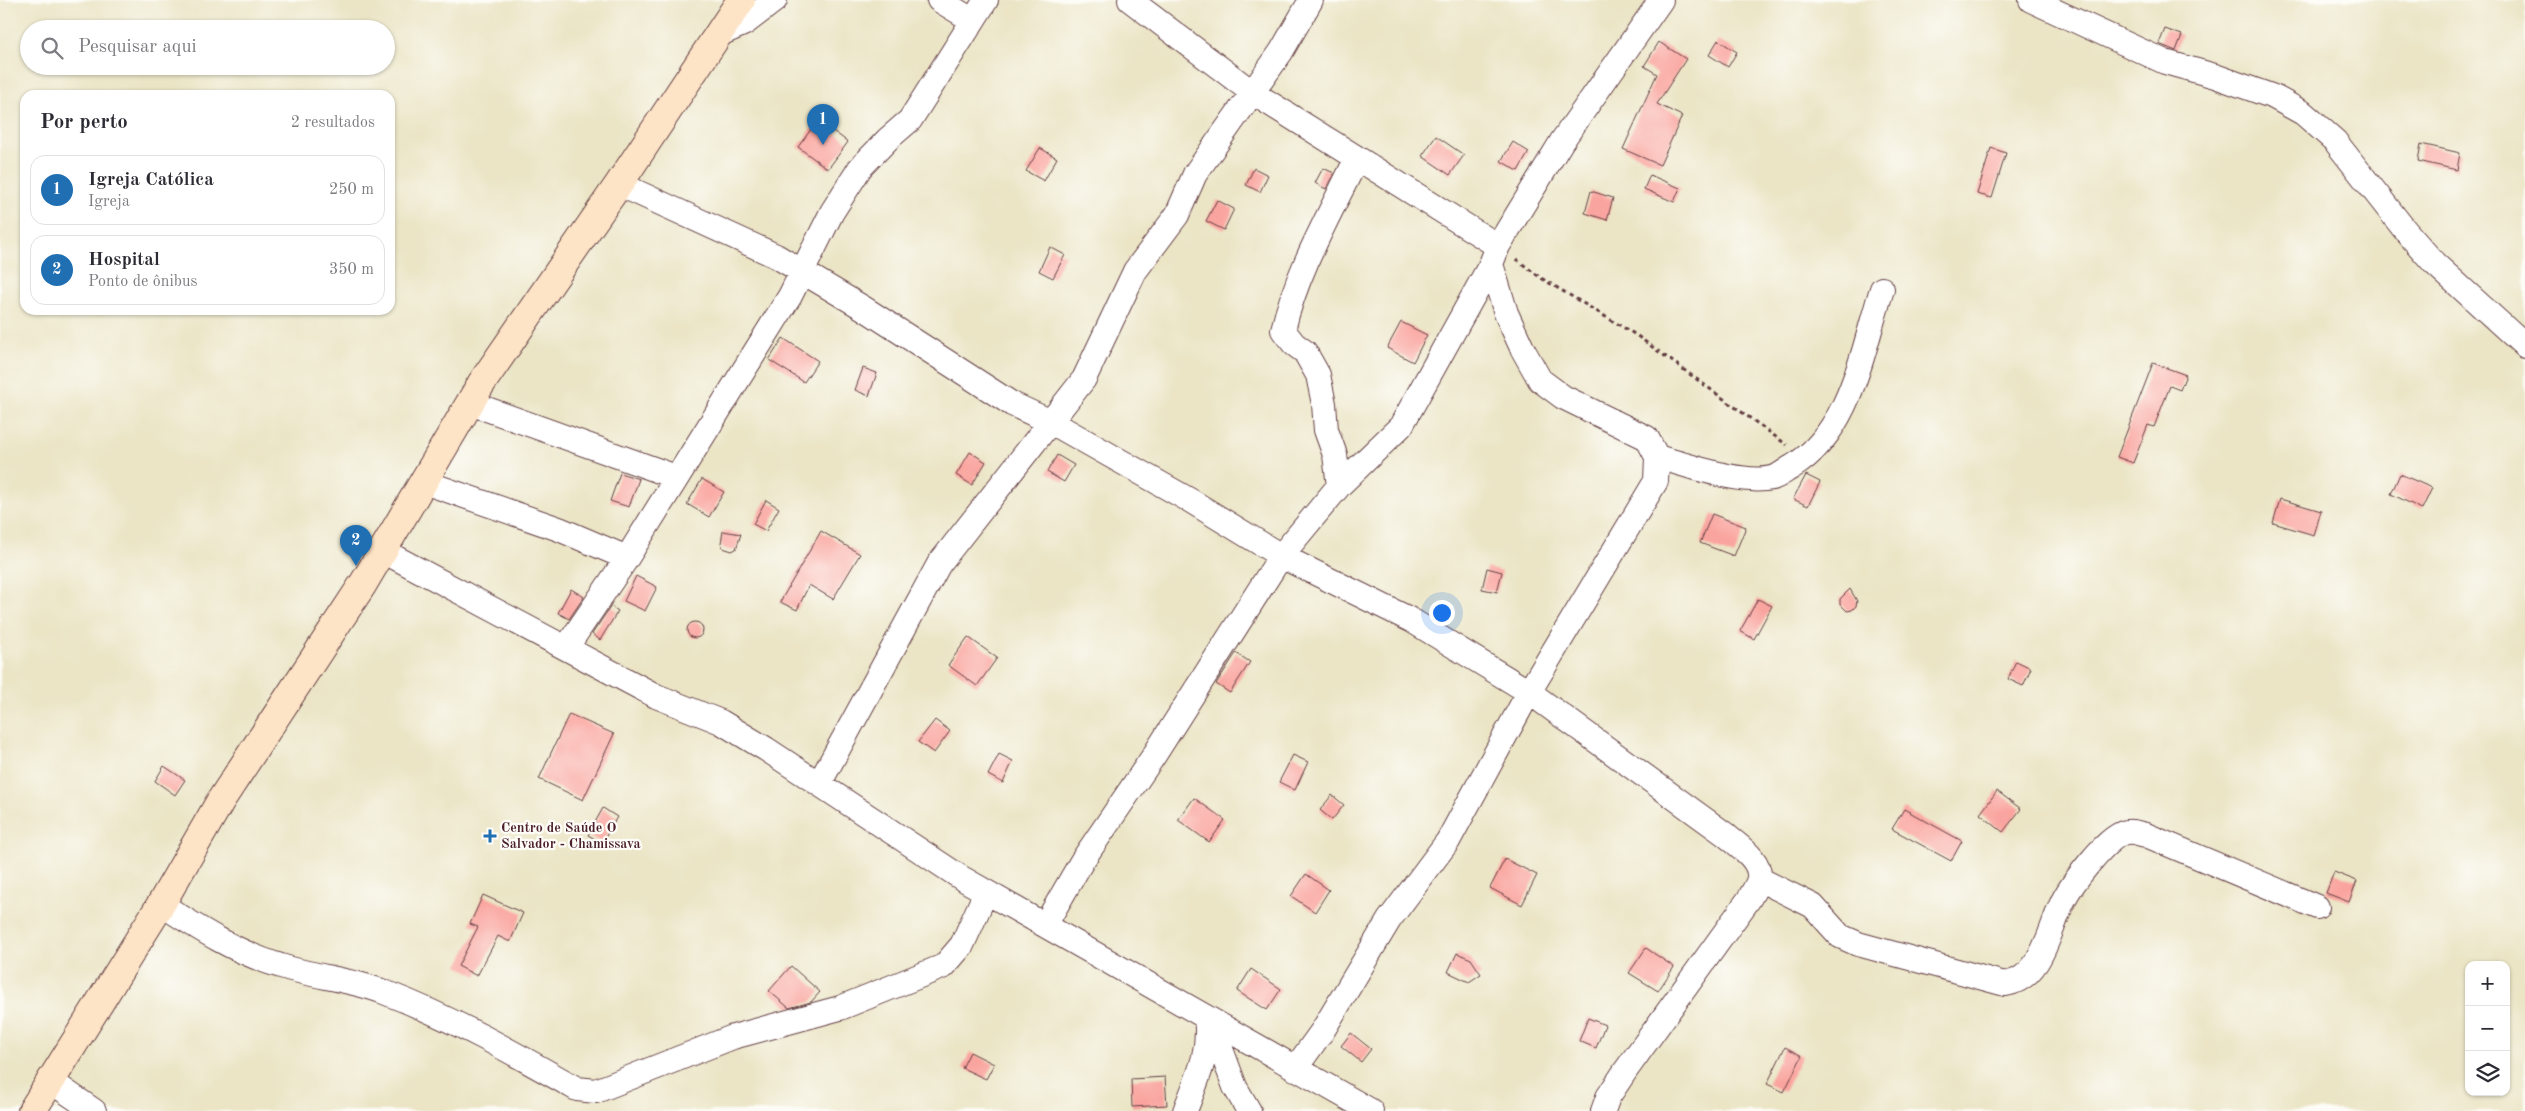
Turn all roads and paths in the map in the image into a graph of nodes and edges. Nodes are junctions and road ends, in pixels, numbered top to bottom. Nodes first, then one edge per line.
1 (741, 0) edge
2 (776, 0) edge
3 (939, 0) edge
4 (986, 0) edge
5 (1130, 0) edge
6 (1311, 0) edge
7 (1662, 0) edge
8 (2031, 0) edge
9 (972, 20) junction
10 (720, 34) junction
11 (1253, 93) junction
12 (1357, 158) junction
13 (619, 184) junction
14 (1495, 255) junction
15 (802, 271) junction
16 (1882, 289) dead end
17 (2525, 346) edge
18 (470, 403) junction
19 (1051, 422) junction
20 (1657, 458) junction
21 (1806, 458) junction
22 (676, 477) junction
23 (424, 482) junction
24 (1338, 486) junction
25 (383, 551) junction
26 (1281, 556) junction
27 (627, 558) junction
28 (566, 648) junction
29 (1529, 692) junction
30 (819, 784) junction
31 (1759, 878) junction
32 (986, 892) junction
33 (161, 904) junction
34 (2317, 907) dead end
35 (1045, 925) junction
36 (1207, 1026) junction
37 (1295, 1069) junction
38 (49, 1080) junction
39 (32, 1111) edge
40 (94, 1111) edge
41 (1185, 1111) edge
42 (1249, 1111) edge
43 (1371, 1111) edge
44 (1604, 1111) edge

1 - 10 street
2 - 10 street
3 - 9 street
4 - 9 street
5 - 11 street
6 - 11 street
7 - 14 street
8 - 17 street
9 - 15 street
10 - 13 street
11 - 12 street
11 - 19 street
12 - 14 street
12 - 24 street
13 - 15 street
13 - 18 street
14 - 20 street
14 - 21 path
14 - 24 street
15 - 19 street
15 - 22 street
16 - 21 street
18 - 22 street
18 - 23 street
19 - 26 street
19 - 30 street
20 - 21 street
20 - 29 street
22 - 27 street
23 - 25 street
23 - 27 street
24 - 26 street
25 - 28 street
25 - 33 street
26 - 29 street
26 - 35 street
27 - 28 street
28 - 30 street
29 - 31 street
29 - 37 street
30 - 32 street
31 - 34 street
31 - 44 street
32 - 33 street
32 - 35 street
33 - 38 street
35 - 36 street
36 - 37 street
36 - 41 street
36 - 42 street
37 - 43 street
38 - 39 street
38 - 40 street

